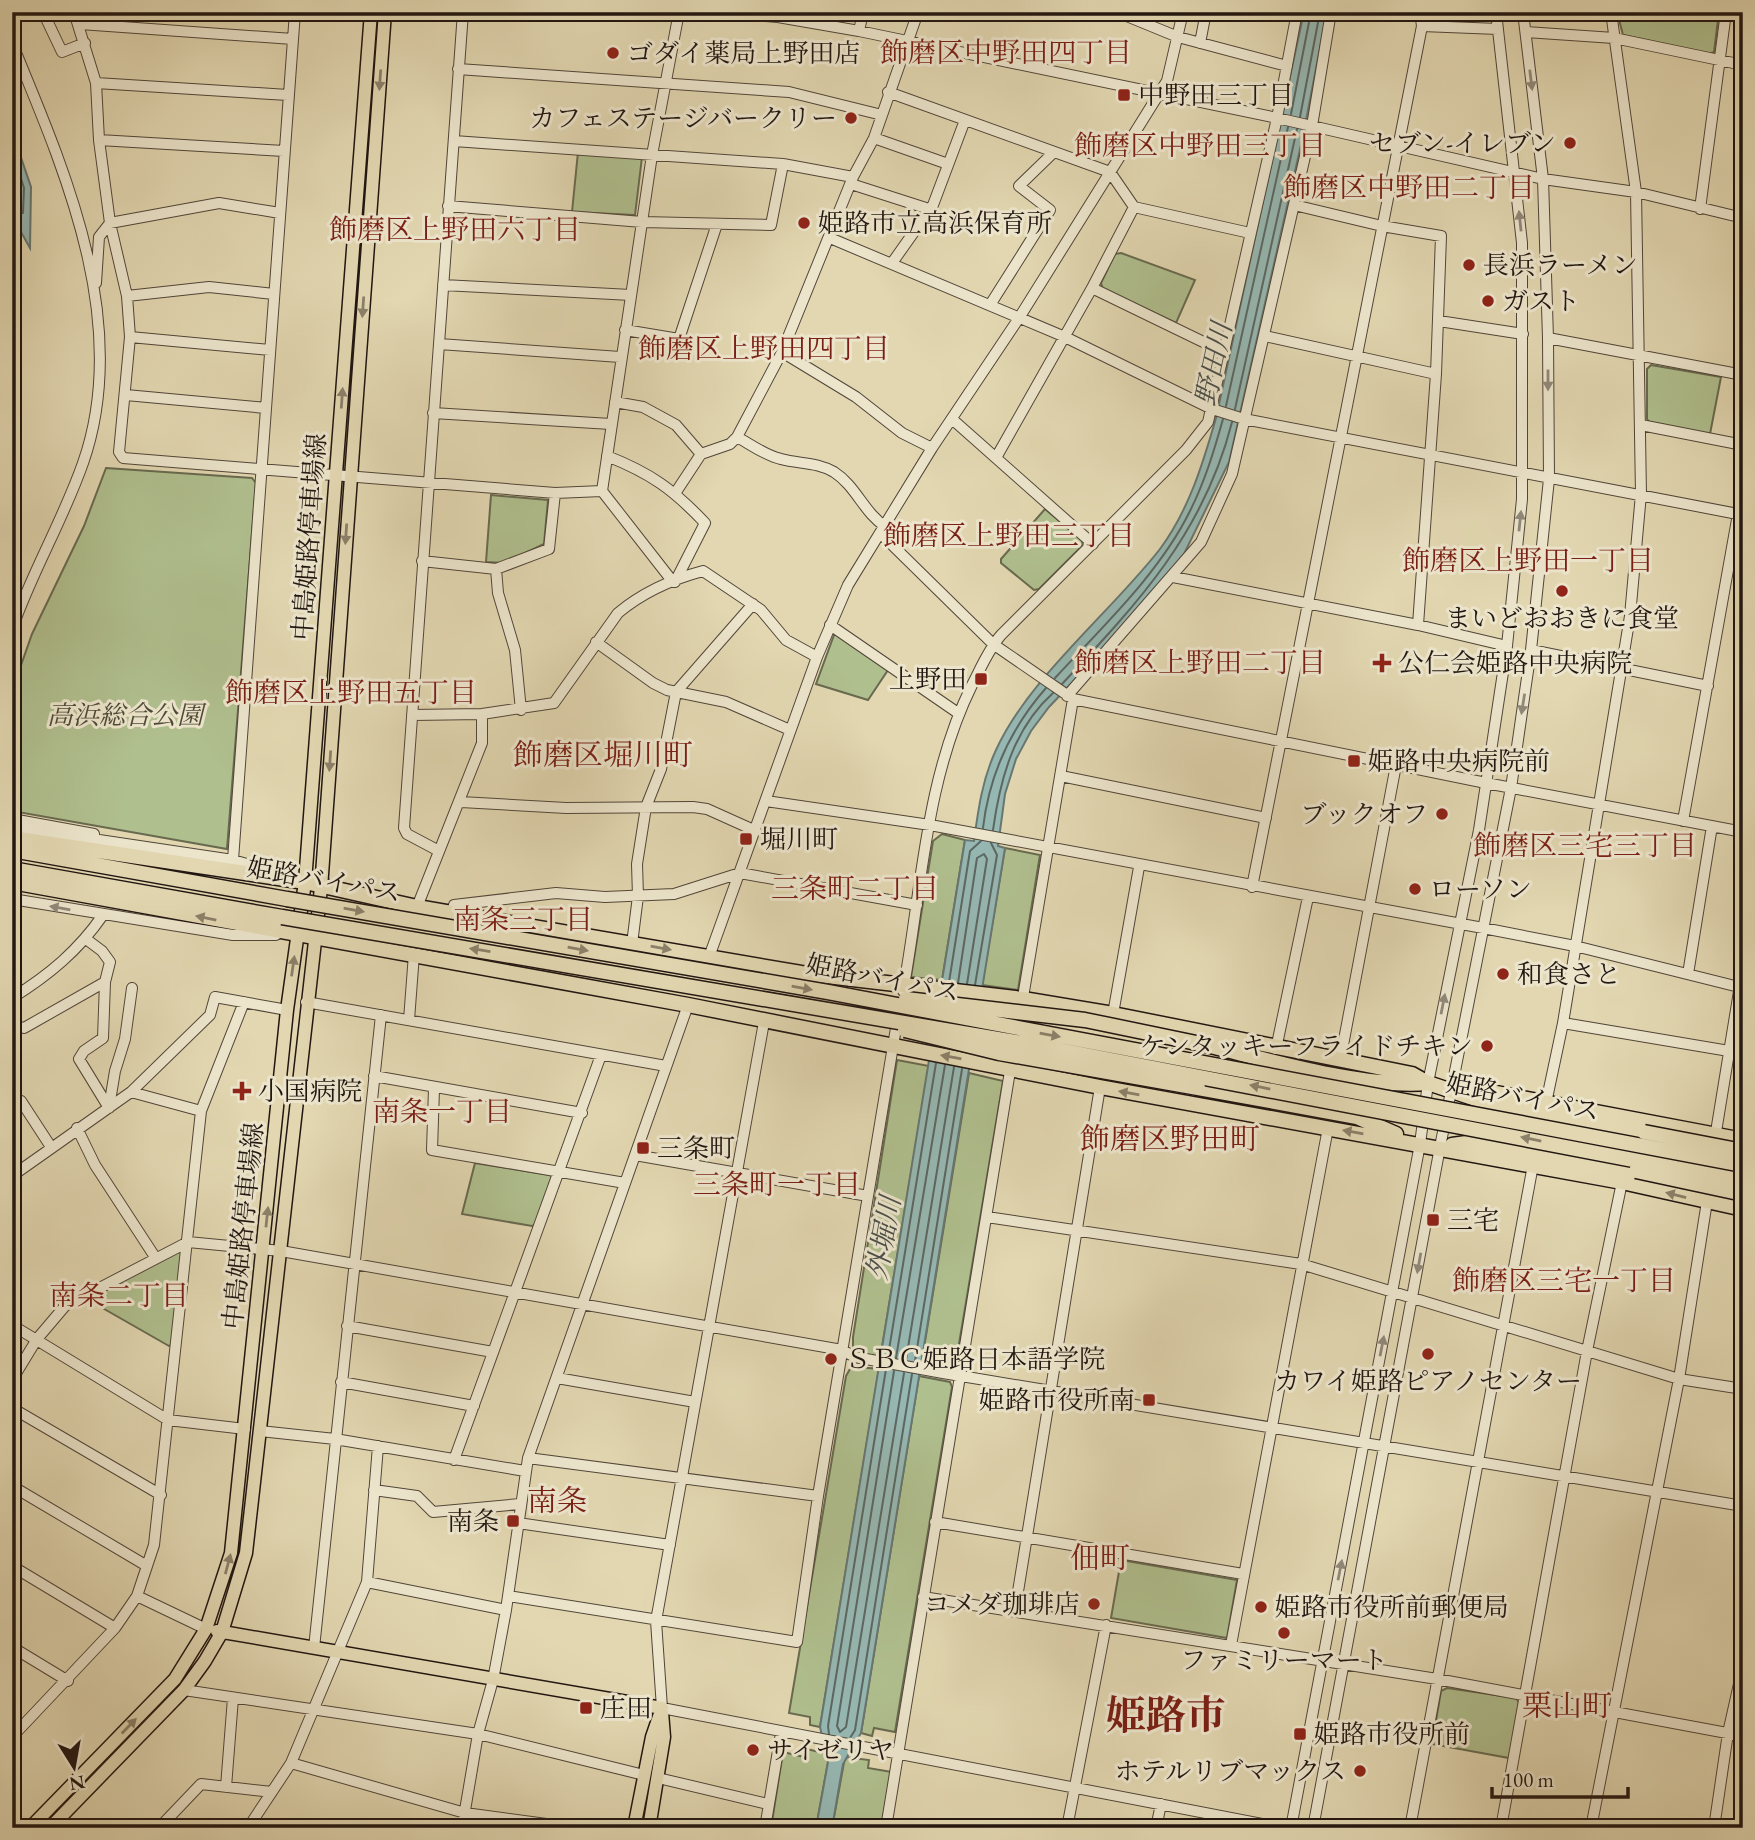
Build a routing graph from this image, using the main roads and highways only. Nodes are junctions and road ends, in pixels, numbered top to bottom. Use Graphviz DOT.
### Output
graph roads {
  1 [pos="371,12"];
  2 [pos="386,12"];
  3 [pos="12,827"];
  4 [pos="12,838"];
  5 [pos="65,846"];
  6 [pos="12,850"];
  7 [pos="12,869"];
  8 [pos="12,881"];
  9 [pos="305,882"];
  10 [pos="321,888"];
  11 [pos="298,934"];
  12 [pos="316,937"];
  13 [pos="828,992"];
  14 [pos="886,1019"];
  15 [pos="1428,1083"];
  16 [pos="1452,1089"];
  17 [pos="1743,1140"];
  18 [pos="1420,1144"];
  19 [pos="1440,1147"];
  20 [pos="1743,1151"];
  21 [pos="1743,1165"];
  22 [pos="1743,1181"];
  23 [pos="1743,1194"];
  24 [pos="1743,1209"];
  25 [pos="206,1629"];
  26 [pos="222,1632"];
  27 [pos="662,1708"];
  28 [pos="30,1828"];
  29 [pos="50,1828"];
  30 [pos="634,1828"];
  31 [pos="649,1828"];
  9 -- 1 [label="main road, 中島姫路停車場線, one-way"];
  2 -- 10 [label="main road, 中島姫路停車場線, one-way"];
  3 -- 5 [label="highway"];
  4 -- 5 [label="highway"];
  5 -- 9 [label="highway"];
  6 -- 13 [label="highway, 姫路バイパス, one-way, bridge"];
  14 -- 7 [label="highway, 姫路バイパス, one-way, bridge"];
  11 -- 8 [label="highway, one-way"];
  9 -- 10 [label="highway"];
  9 -- 11 [label="main road, 中島姫路停車場線"];
  10 -- 12 [label="main road, 中島姫路停車場線"];
  10 -- 15 [label="highway, one-way"];
  11 -- 12 [label="highway"];
  25 -- 11 [label="main road, 中島姫路停車場線, one-way"];
  18 -- 12 [label="highway, one-way"];
  12 -- 26 [label="main road, 中島姫路停車場線"];
  13 -- 15 [label="highway, bridge"];
  13 -- 21 [label="highway, 姫路バイパス, one-way, bridge"];
  14 -- 18 [label="highway, bridge"];
  22 -- 14 [label="highway, 姫路バイパス, one-way, bridge"];
  15 -- 16 [label="highway"];
  16 -- 17 [label="highway"];
  16 -- 20 [label="highway, bridge"];
  18 -- 19 [label="highway"];
  19 -- 23 [label="highway, bridge"];
  24 -- 19 [label="highway, one-way"];
  25 -- 26 [label="main road"];
  28 -- 25 [label="main road, 中島姫路停車場線, one-way"];
  26 -- 27 [label="main road"];
  26 -- 29 [label="main road, 中島姫路停車場線"];
  27 -- 30 [label="main road"];
  27 -- 31 [label="main road"];
}
